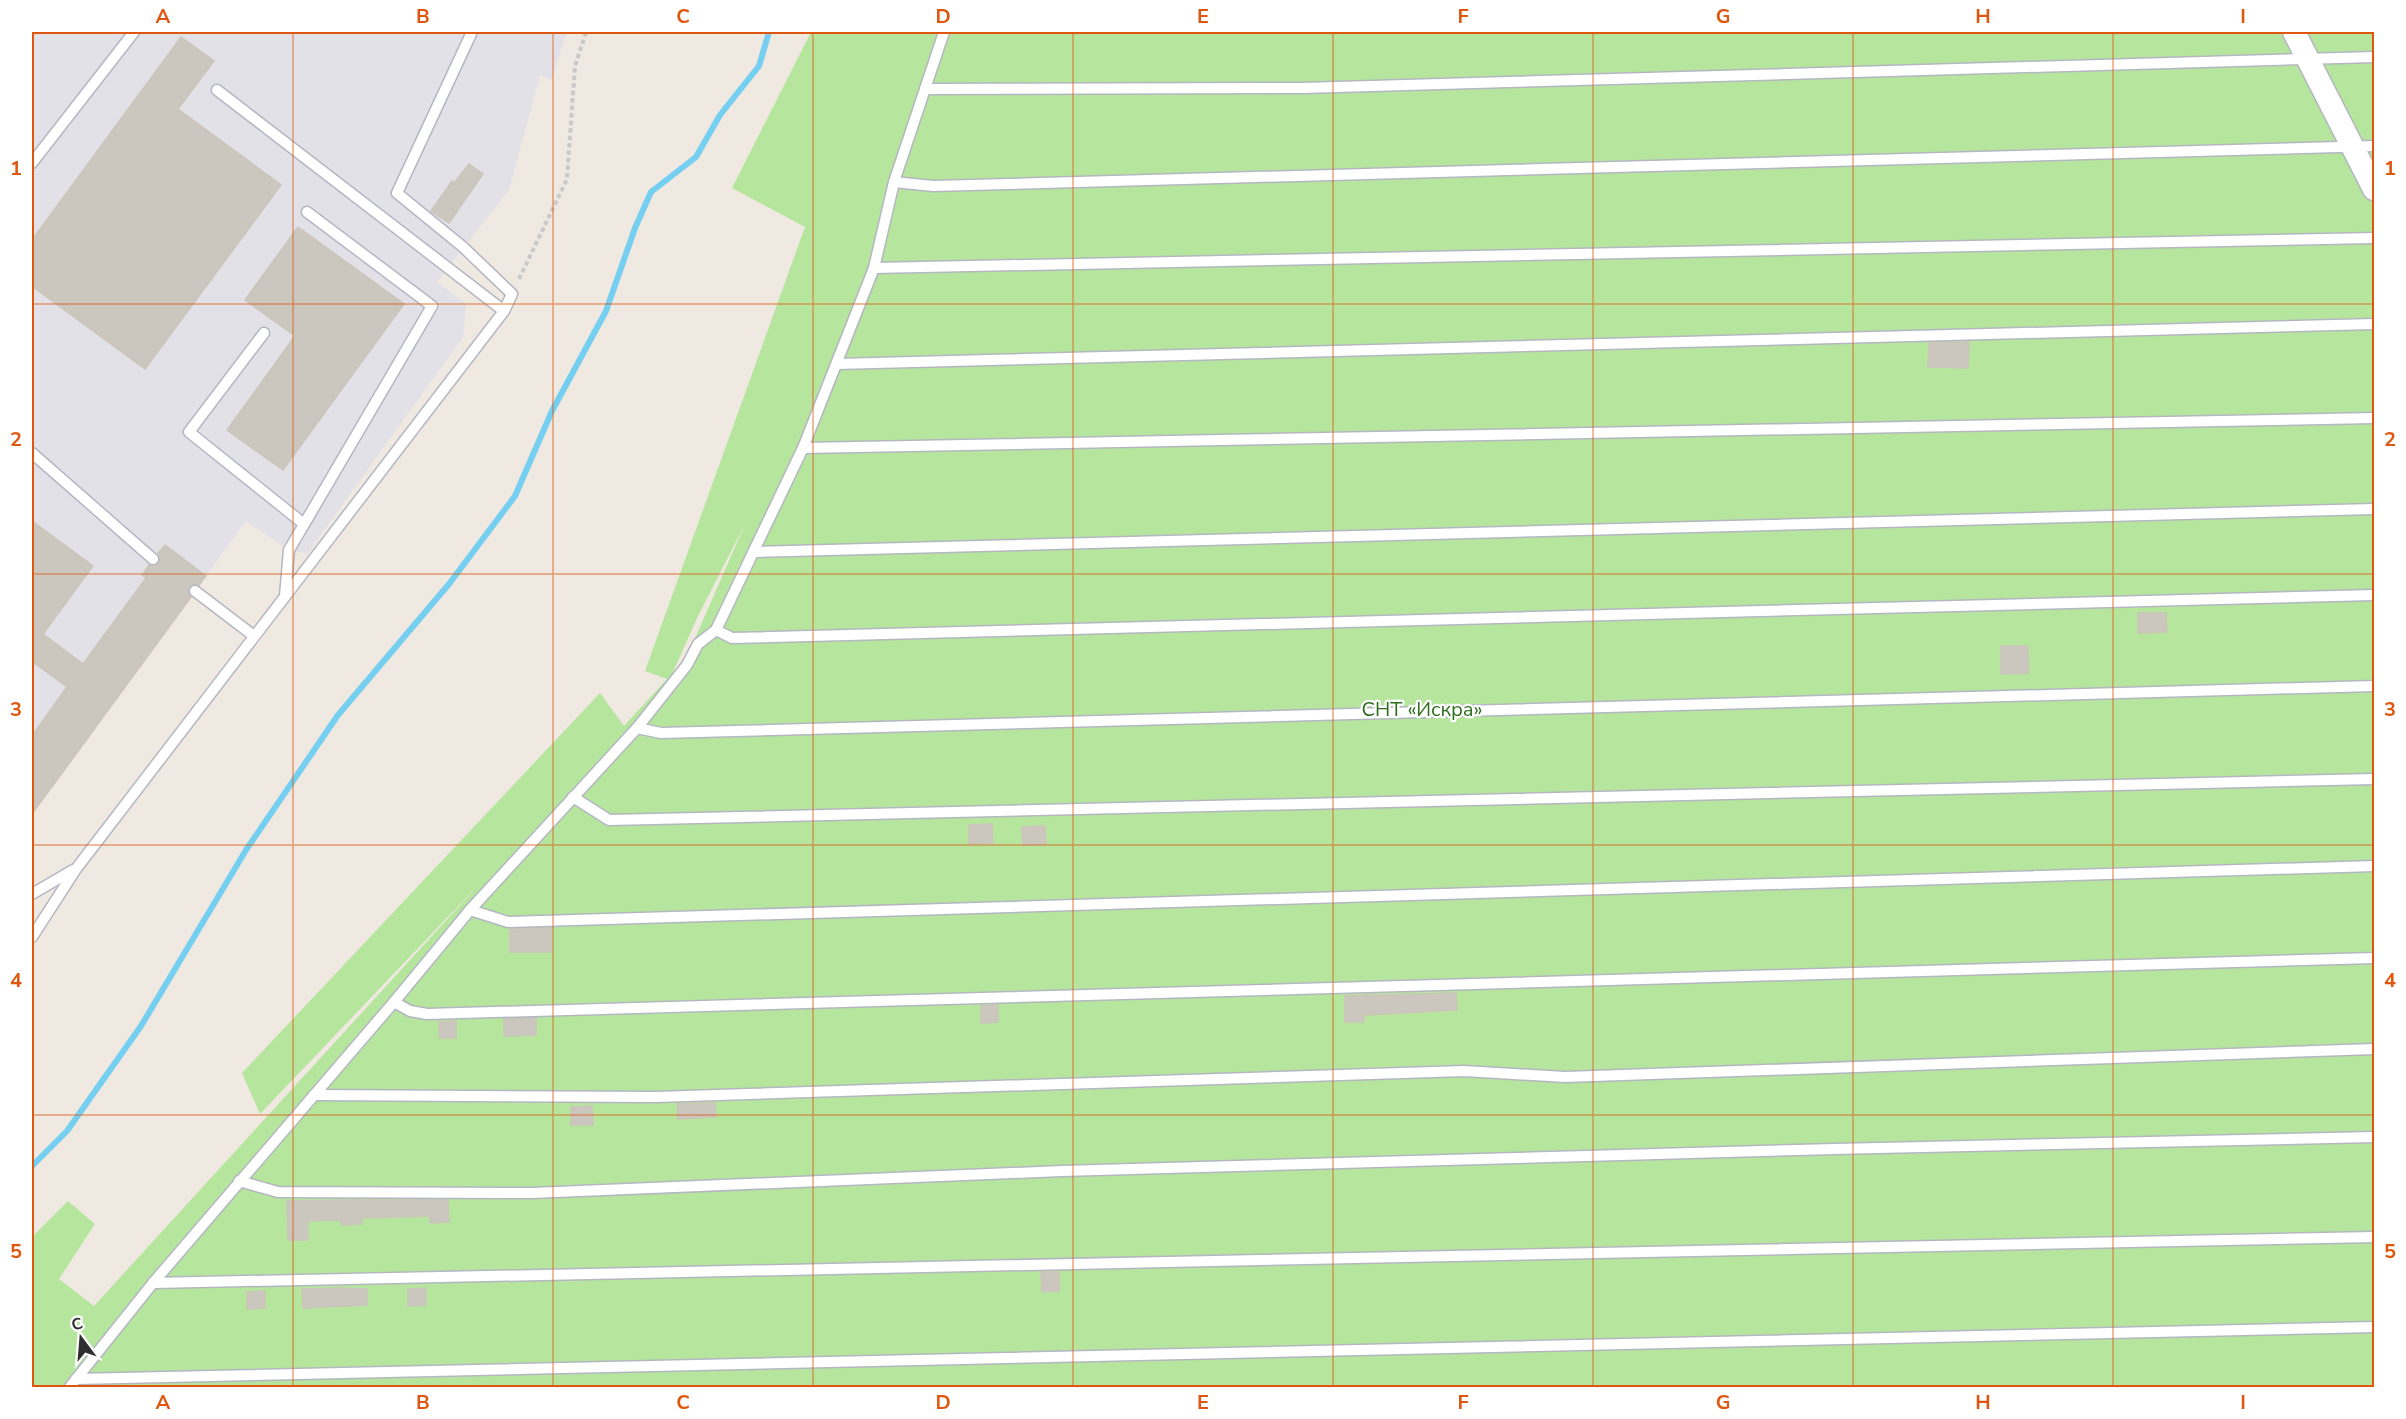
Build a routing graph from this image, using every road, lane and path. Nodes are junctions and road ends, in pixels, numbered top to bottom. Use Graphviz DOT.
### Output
graph roads {
  1 [pos="134,32"];
  2 [pos="586,32"];
  3 [pos="944,32"];
  4 [pos="2294,32"];
  5 [pos="471,34"];
  6 [pos="2309,57"];
  7 [pos="2374,57"];
  8 [pos="925,89"];
  9 [pos="217,90"];
  10 [pos="2364,146"];
  11 [pos="32,164"];
  12 [pos="894,182"];
  13 [pos="2374,189"];
  14 [pos="308,212"];
  15 [pos="2374,238"];
  16 [pos="874,268"];
  17 [pos="513,294"];
  18 [pos="504,311"];
  19 [pos="2374,324"];
  20 [pos="264,333"];
  21 [pos="837,364"];
  22 [pos="2374,418"];
  23 [pos="803,448"];
  24 [pos="32,453"];
  25 [pos="2374,509"];
  26 [pos="304,524"];
  27 [pos="754,552"];
  28 [pos="153,559"];
  29 [pos="195,591"];
  30 [pos="2374,595"];
  31 [pos="285,596"];
  32 [pos="716,630"];
  33 [pos="254,636"];
  34 [pos="2374,686"];
  35 [pos="637,728"];
  36 [pos="2374,779"];
  37 [pos="573,797"];
  38 [pos="2374,866"];
  39 [pos="76,869"];
  40 [pos="32,894"];
  41 [pos="470,910"];
  42 [pos="32,937"];
  43 [pos="2374,958"];
  44 [pos="394,1002"];
  45 [pos="2374,1049"];
  46 [pos="314,1095"];
  47 [pos="2374,1137"];
  48 [pos="239,1181"];
  49 [pos="2374,1237"];
  50 [pos="153,1283"];
  51 [pos="2374,1327"];
  52 [pos="72,1383"];
  1 -- 11 [label="lane"];
  2 -- 17 [label="path"];
  3 -- 8 [label="lane"];
  4 -- 6 [label="street"];
  5 -- 17 [label="lane"];
  6 -- 7 [label="lane"];
  6 -- 8 [label="lane"];
  6 -- 10 [label="street"];
  8 -- 12 [label="lane"];
  9 -- 18 [label="lane"];
  10 -- 12 [label="lane"];
  10 -- 13 [label="street"];
  12 -- 16 [label="lane"];
  14 -- 26 [label="lane"];
  15 -- 16 [label="lane"];
  16 -- 21 [label="lane"];
  17 -- 18 [label="lane"];
  18 -- 31 [label="lane"];
  19 -- 21 [label="lane"];
  20 -- 26 [label="lane"];
  21 -- 23 [label="lane"];
  22 -- 23 [label="lane"];
  23 -- 27 [label="lane"];
  24 -- 28 [label="lane"];
  25 -- 27 [label="lane"];
  26 -- 31 [label="lane"];
  27 -- 32 [label="lane"];
  29 -- 33 [label="lane"];
  30 -- 32 [label="lane"];
  31 -- 33 [label="lane"];
  32 -- 35 [label="lane"];
  33 -- 39 [label="lane"];
  34 -- 35 [label="lane"];
  35 -- 37 [label="lane"];
  36 -- 37 [label="lane"];
  37 -- 41 [label="lane"];
  38 -- 41 [label="lane"];
  39 -- 40 [label="lane"];
  39 -- 42 [label="lane"];
  41 -- 44 [label="lane"];
  43 -- 44 [label="lane"];
  44 -- 46 [label="lane"];
  45 -- 46 [label="lane"];
  46 -- 48 [label="lane"];
  47 -- 48 [label="lane"];
  48 -- 50 [label="lane"];
  49 -- 50 [label="lane"];
  50 -- 52 [label="lane"];
  51 -- 52 [label="lane"];
}
